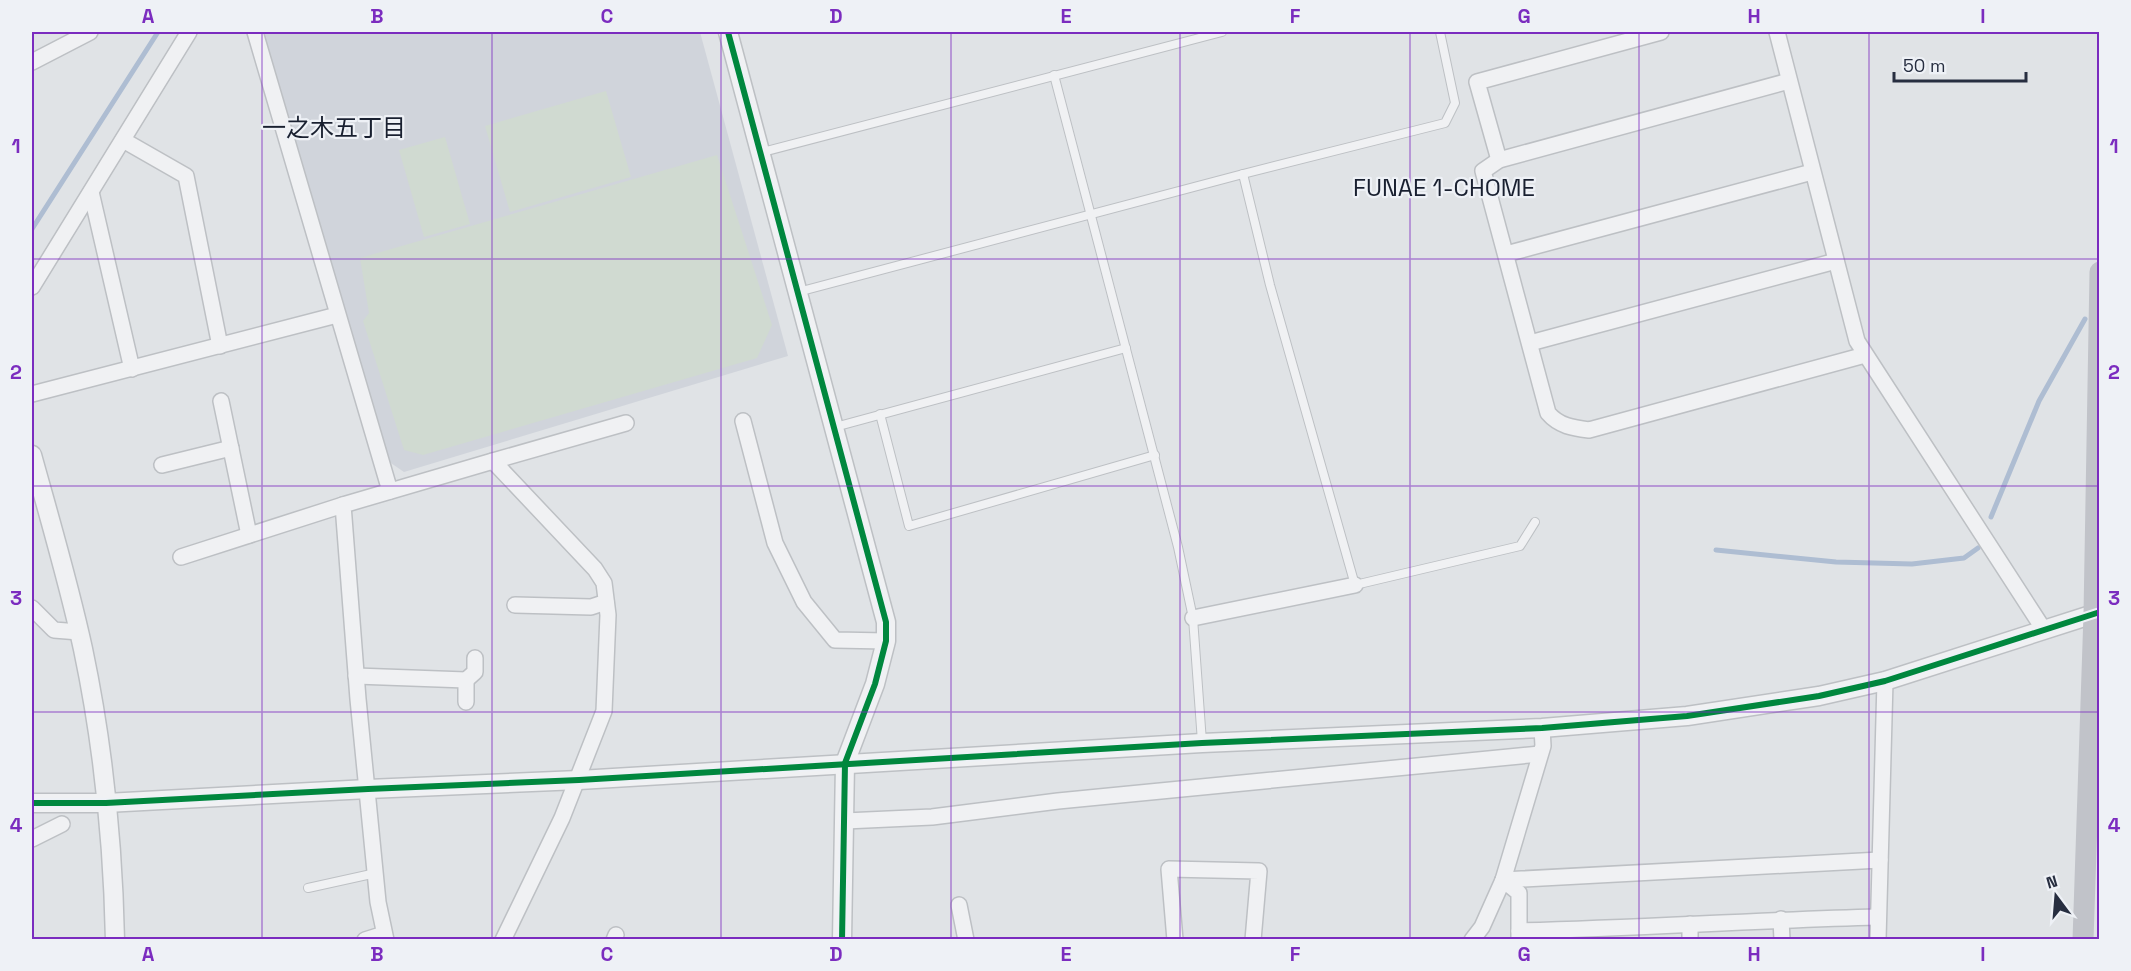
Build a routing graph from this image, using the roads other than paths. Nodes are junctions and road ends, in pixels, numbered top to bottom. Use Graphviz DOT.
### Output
graph roads {
  1 [pos="90,32"];
  2 [pos="189,32"];
  3 [pos="255,32"];
  4 [pos="728,32"];
  5 [pos="1222,32"];
  6 [pos="1440,32"];
  7 [pos="1661,32"];
  8 [pos="1777,32"];
  9 [pos="32,62"];
  10 [pos="1054,75"];
  11 [pos="1789,81"];
  12 [pos="123,140"];
  13 [pos="759,153"];
  14 [pos="1499,160"];
  15 [pos="1812,172"];
  16 [pos="1243,174"];
  17 [pos="91,192"];
  18 [pos="1091,215"];
  19 [pos="1506,254"];
  20 [pos="1836,261"];
  21 [pos="2100,272"];
  22 [pos="32,288"];
  23 [pos="797,292"];
  24 [pos="337,315"];
  25 [pos="1530,343"];
  26 [pos="220,346"];
  27 [pos="1126,348"];
  28 [pos="1865,355"];
  29 [pos="132,369"];
  30 [pos="32,394"];
  31 [pos="220,401"];
  32 [pos="880,414"];
  33 [pos="743,421"];
  34 [pos="626,423"];
  35 [pos="834,427"];
  36 [pos="231,448"];
  37 [pos="32,455"];
  38 [pos="1155,455"];
  39 [pos="493,460"];
  40 [pos="2097,464"];
  41 [pos="162,465"];
  42 [pos="390,490"];
  43 [pos="343,505"];
  44 [pos="1535,522"];
  45 [pos="249,535"];
  46 [pos="181,558"];
  47 [pos="1355,585"];
  48 [pos="606,602"];
  49 [pos="516,605"];
  50 [pos="32,608"];
  51 [pos="2097,613"];
  52 [pos="1193,618"];
  53 [pos="2044,630"];
  54 [pos="79,632"];
  55 [pos="886,641"];
  56 [pos="475,658"];
  57 [pos="356,676"];
  58 [pos="466,680"];
  59 [pos="1885,681"];
  60 [pos="466,702"];
  61 [pos="1542,728"];
  62 [pos="1202,743"];
  63 [pos="1539,754"];
  64 [pos="844,763"];
  65 [pos="579,780"];
  66 [pos="368,789"];
  67 [pos="32,803"];
  68 [pos="106,803"];
  69 [pos="845,821"];
  70 [pos="62,824"];
  71 [pos="32,839"];
  72 [pos="1880,860"];
  73 [pos="376,873"];
  74 [pos="1503,880"];
  75 [pos="308,888"];
  76 [pos="959,905"];
  77 [pos="1878,917"];
  78 [pos="1781,920"];
  79 [pos="1690,932"];
  80 [pos="1519,935"];
  81 [pos="385,937"];
  82 [pos="508,938"];
  83 [pos="115,939"];
  84 [pos="365,939"];
  85 [pos="842,939"];
  86 [pos="966,939"];
  87 [pos="1175,939"];
  88 [pos="1254,939"];
  89 [pos="1472,939"];
  90 [pos="1782,939"];
  91 [pos="1878,939"];
  92 [pos="2083,939"];
  1 -- 9 [label="street"];
  2 -- 12 [label="street"];
  3 -- 24 [label="street"];
  4 -- 13 [label="street"];
  5 -- 10 [label="lane"];
  6 -- 16 [label="lane"];
  7 -- 14 [label="street"];
  8 -- 11 [label="street"];
  10 -- 13 [label="lane"];
  10 -- 18 [label="lane"];
  11 -- 14 [label="street"];
  11 -- 15 [label="street"];
  12 -- 17 [label="street"];
  12 -- 26 [label="street"];
  13 -- 23 [label="street"];
  14 -- 19 [label="street"];
  15 -- 19 [label="street"];
  15 -- 20 [label="street"];
  16 -- 18 [label="lane"];
  16 -- 47 [label="lane"];
  17 -- 22 [label="street"];
  17 -- 29 [label="street"];
  18 -- 23 [label="lane"];
  18 -- 27 [label="lane"];
  19 -- 25 [label="street"];
  20 -- 25 [label="street"];
  20 -- 28 [label="street"];
  21 -- 40 [label="main road"];
  23 -- 35 [label="street"];
  24 -- 26 [label="street"];
  24 -- 42 [label="street"];
  25 -- 28 [label="street"];
  26 -- 29 [label="street"];
  27 -- 32 [label="lane"];
  27 -- 38 [label="lane"];
  28 -- 53 [label="street"];
  29 -- 30 [label="street"];
  31 -- 36 [label="street"];
  32 -- 35 [label="lane"];
  32 -- 38 [label="lane"];
  33 -- 55 [label="street"];
  34 -- 39 [label="street"];
  35 -- 55 [label="street"];
  36 -- 41 [label="street"];
  36 -- 45 [label="street"];
  37 -- 54 [label="street"];
  38 -- 52 [label="lane"];
  39 -- 42 [label="street"];
  39 -- 48 [label="street"];
  40 -- 51 [label="main road"];
  42 -- 43 [label="street"];
  43 -- 45 [label="street"];
  43 -- 57 [label="street"];
  44 -- 47 [label="lane"];
  45 -- 46 [label="street"];
  47 -- 52 [label="street"];
  48 -- 49 [label="street"];
  48 -- 65 [label="street"];
  50 -- 54 [label="street"];
  51 -- 53 [label="street"];
  51 -- 92 [label="main road"];
  52 -- 62 [label="lane"];
  53 -- 59 [label="street"];
  54 -- 68 [label="street"];
  55 -- 64 [label="street"];
  56 -- 58 [label="street"];
  57 -- 58 [label="street"];
  57 -- 66 [label="street"];
  58 -- 60 [label="street"];
  59 -- 61 [label="street"];
  59 -- 72 [label="street"];
  61 -- 62 [label="street"];
  61 -- 63 [label="street"];
  62 -- 64 [label="street"];
  63 -- 69 [label="street"];
  63 -- 74 [label="street"];
  64 -- 65 [label="street"];
  64 -- 69 [label="street"];
  65 -- 66 [label="street"];
  65 -- 82 [label="street"];
  66 -- 68 [label="street"];
  66 -- 73 [label="street"];
  67 -- 68 [label="street"];
  68 -- 83 [label="street"];
  69 -- 85 [label="street"];
  70 -- 71 [label="street"];
  72 -- 74 [label="street"];
  72 -- 77 [label="street"];
  73 -- 75 [label="lane"];
  73 -- 81 [label="street"];
  74 -- 80 [label="street"];
  74 -- 89 [label="street"];
  76 -- 86 [label="street"];
  77 -- 78 [label="street"];
  77 -- 91 [label="street"];
  78 -- 79 [label="street"];
  78 -- 90 [label="street"];
  79 -- 80 [label="street"];
  81 -- 84 [label="street"];
  87 -- 88 [label="street"];
}
